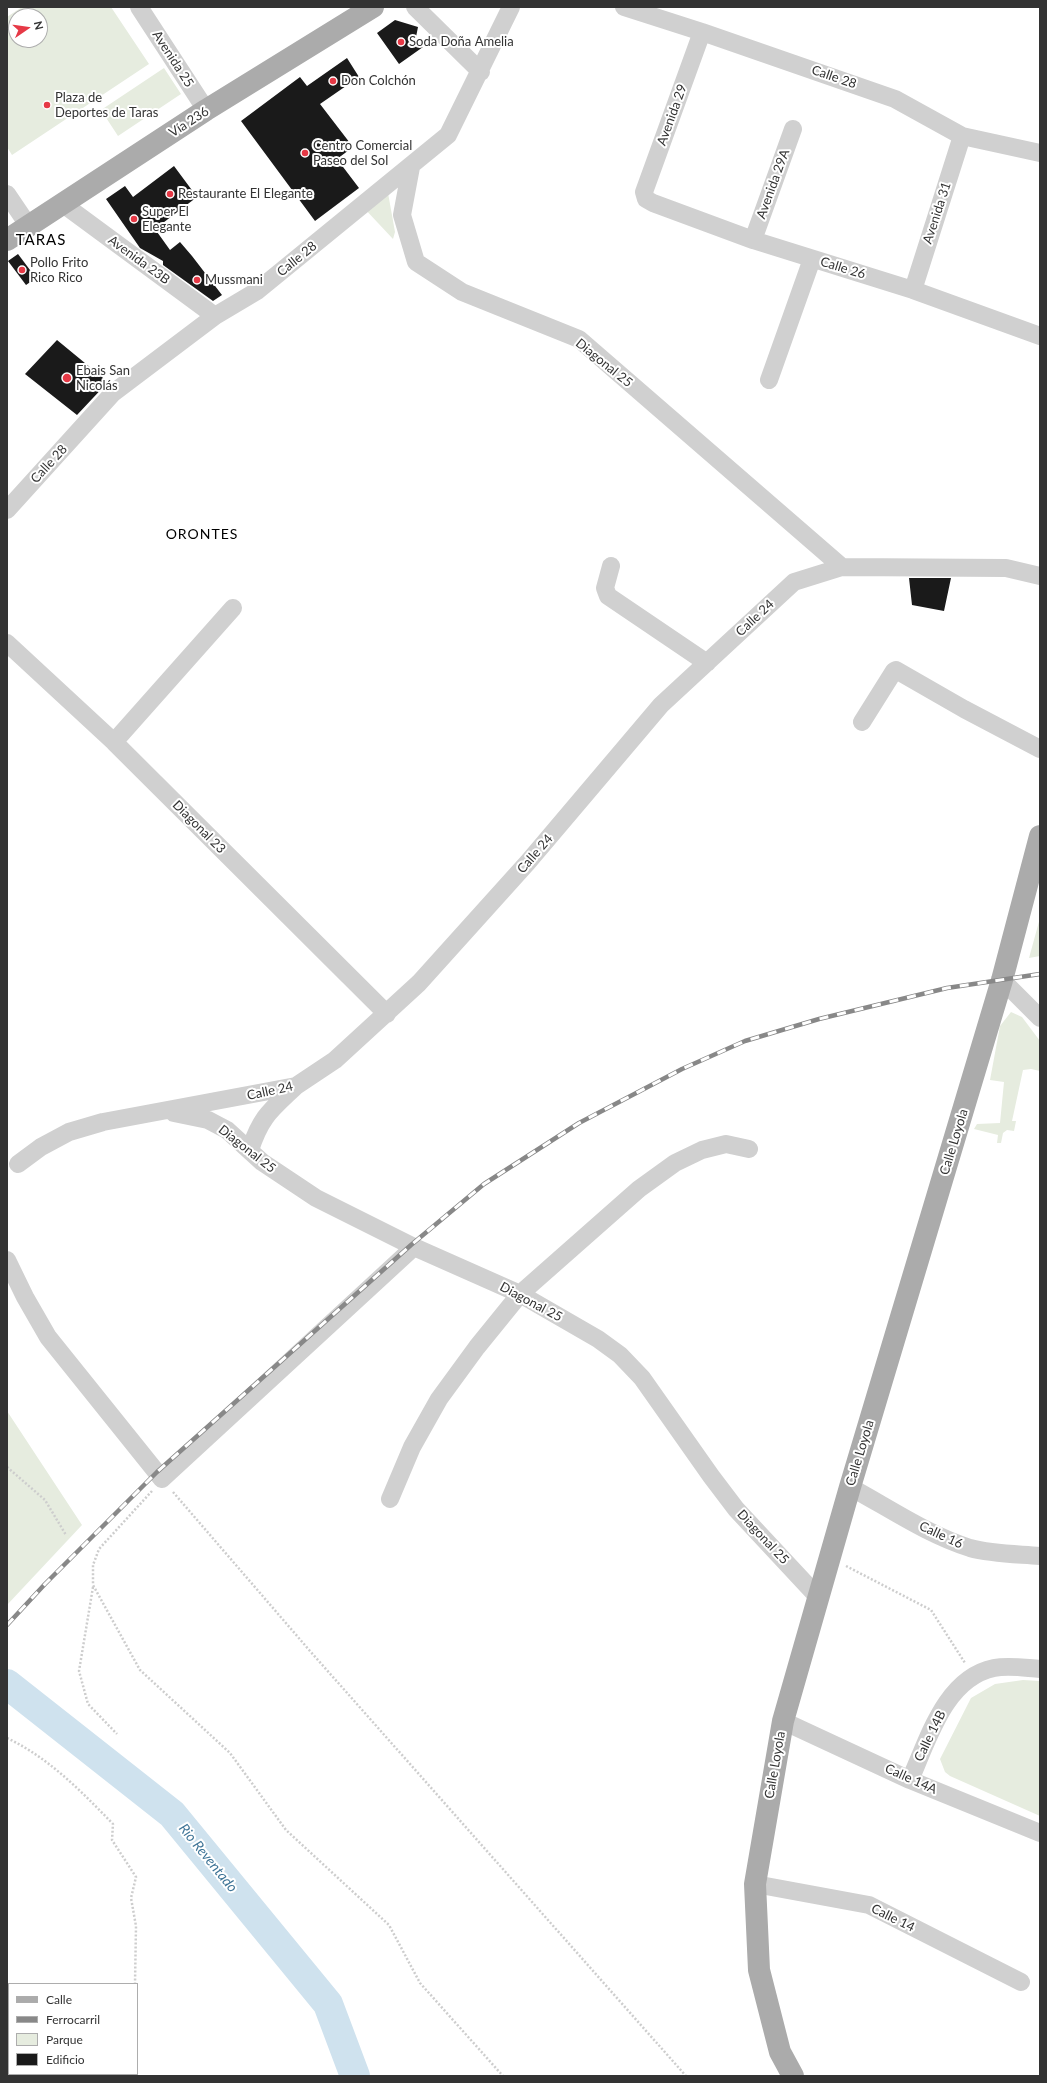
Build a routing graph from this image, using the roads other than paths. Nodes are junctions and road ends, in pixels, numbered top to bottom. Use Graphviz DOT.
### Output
graph roads {
  1 [pos="139,7"];
  2 [pos="415,7"];
  3 [pos="511,7"];
  4 [pos="624,7"];
  5 [pos="369,8"];
  6 [pos="702,32"];
  7 [pos="481,72"];
  8 [pos="206,110"];
  9 [pos="793,129"];
  10 [pos="962,136"];
  11 [pos="1040,153"];
  12 [pos="411,167"];
  13 [pos="7,194"];
  14 [pos="646,199"];
  15 [pos="63,204"];
  16 [pos="28,225"];
  17 [pos="7,240"];
  18 [pos="753,240"];
  19 [pos="812,259"];
  20 [pos="913,290"];
  21 [pos="215,316"];
  22 [pos="1040,336"];
  23 [pos="769,380"];
  24 [pos="7,510"];
  25 [pos="611,566"];
  26 [pos="842,567"];
  27 [pos="1040,576"];
  28 [pos="233,608"];
  29 [pos="7,643"];
  30 [pos="707,663"];
  31 [pos="862,722"];
  32 [pos="114,742"];
  33 [pos="1040,748"];
  34 [pos="1040,836"];
  35 [pos="1002,980"];
  36 [pos="387,1014"];
  37 [pos="1040,1018"];
  38 [pos="296,1086"];
  39 [pos="164,1111"];
  40 [pos="749,1148"];
  41 [pos="250,1150"];
  42 [pos="18,1164"];
  43 [pos="414,1247"];
  44 [pos="7,1260"];
  45 [pos="520,1294"];
  46 [pos="850,1487"];
  47 [pos="390,1499"];
  48 [pos="1040,1556"];
  49 [pos="818,1597"];
  50 [pos="1040,1669"];
  51 [pos="783,1721"];
  52 [pos="910,1780"];
  53 [pos="1040,1833"];
  54 [pos="755,1884"];
  55 [pos="1021,1982"];
  56 [pos="102,2076"];
  57 [pos="118,2076"];
  58 [pos="793,2076"];
  1 -- 8 [label="street, Avenida 25"];
  2 -- 7 [label="street"];
  3 -- 7 [label="street, Calle 28"];
  4 -- 6 [label="street, Calle 28"];
  5 -- 8 [label="main road, Vía 236"];
  6 -- 10 [label="street, Calle 28"];
  6 -- 14 [label="street, Avenida 29"];
  7 -- 12 [label="street, Calle 28"];
  8 -- 15 [label="main road, Vía 236"];
  9 -- 18 [label="street, Avenida 29A"];
  10 -- 11 [label="street, Calle 28"];
  10 -- 20 [label="street, Avenida 31"];
  12 -- 21 [label="street, Calle 28"];
  12 -- 26 [label="street, Diagonal 25"];
  13 -- 16 [label="street"];
  14 -- 18 [label="street, Calle 26"];
  15 -- 16 [label="main road, Vía 236"];
  15 -- 21 [label="street, Avenida 23B"];
  16 -- 17 [label="main road, Vía 236"];
  18 -- 19 [label="street, Calle 26"];
  19 -- 20 [label="street, Calle 26"];
  19 -- 23 [label="street"];
  20 -- 22 [label="street, Calle 26"];
  21 -- 24 [label="street, Calle 28"];
  25 -- 30 [label="street"];
  26 -- 27 [label="street, Calle 24"];
  26 -- 30 [label="street, Calle 24"];
  28 -- 32 [label="street"];
  29 -- 32 [label="street, Diagonal 23"];
  30 -- 36 [label="street, Calle 24"];
  31 -- 33 [label="street"];
  32 -- 36 [label="street, Diagonal 23"];
  34 -- 35 [label="main road, Calle Loyola"];
  35 -- 37 [label="street"];
  35 -- 46 [label="main road, Calle Loyola"];
  36 -- 38 [label="street, Calle 24"];
  38 -- 39 [label="street, Calle 24"];
  38 -- 41 [label="street"];
  39 -- 41 [label="street, Diagonal 25"];
  39 -- 42 [label="street, Calle 24"];
  40 -- 45 [label="street"];
  41 -- 43 [label="street, Diagonal 25"];
  43 -- 44 [label="street"];
  43 -- 45 [label="street, Diagonal 25"];
  45 -- 47 [label="street"];
  45 -- 49 [label="street, Diagonal 25"];
  46 -- 48 [label="street, Calle 16"];
  46 -- 49 [label="main road, Calle Loyola"];
  49 -- 51 [label="main road, Calle Loyola"];
  50 -- 52 [label="street, Calle 14B"];
  51 -- 52 [label="street, Calle 14A"];
  51 -- 54 [label="main road, Calle Loyola"];
  52 -- 53 [label="street, Calle 14A"];
  54 -- 55 [label="street, Calle 14"];
  54 -- 58 [label="main road, Calle Loyola"];
  56 -- 57 [label="street"];
}
